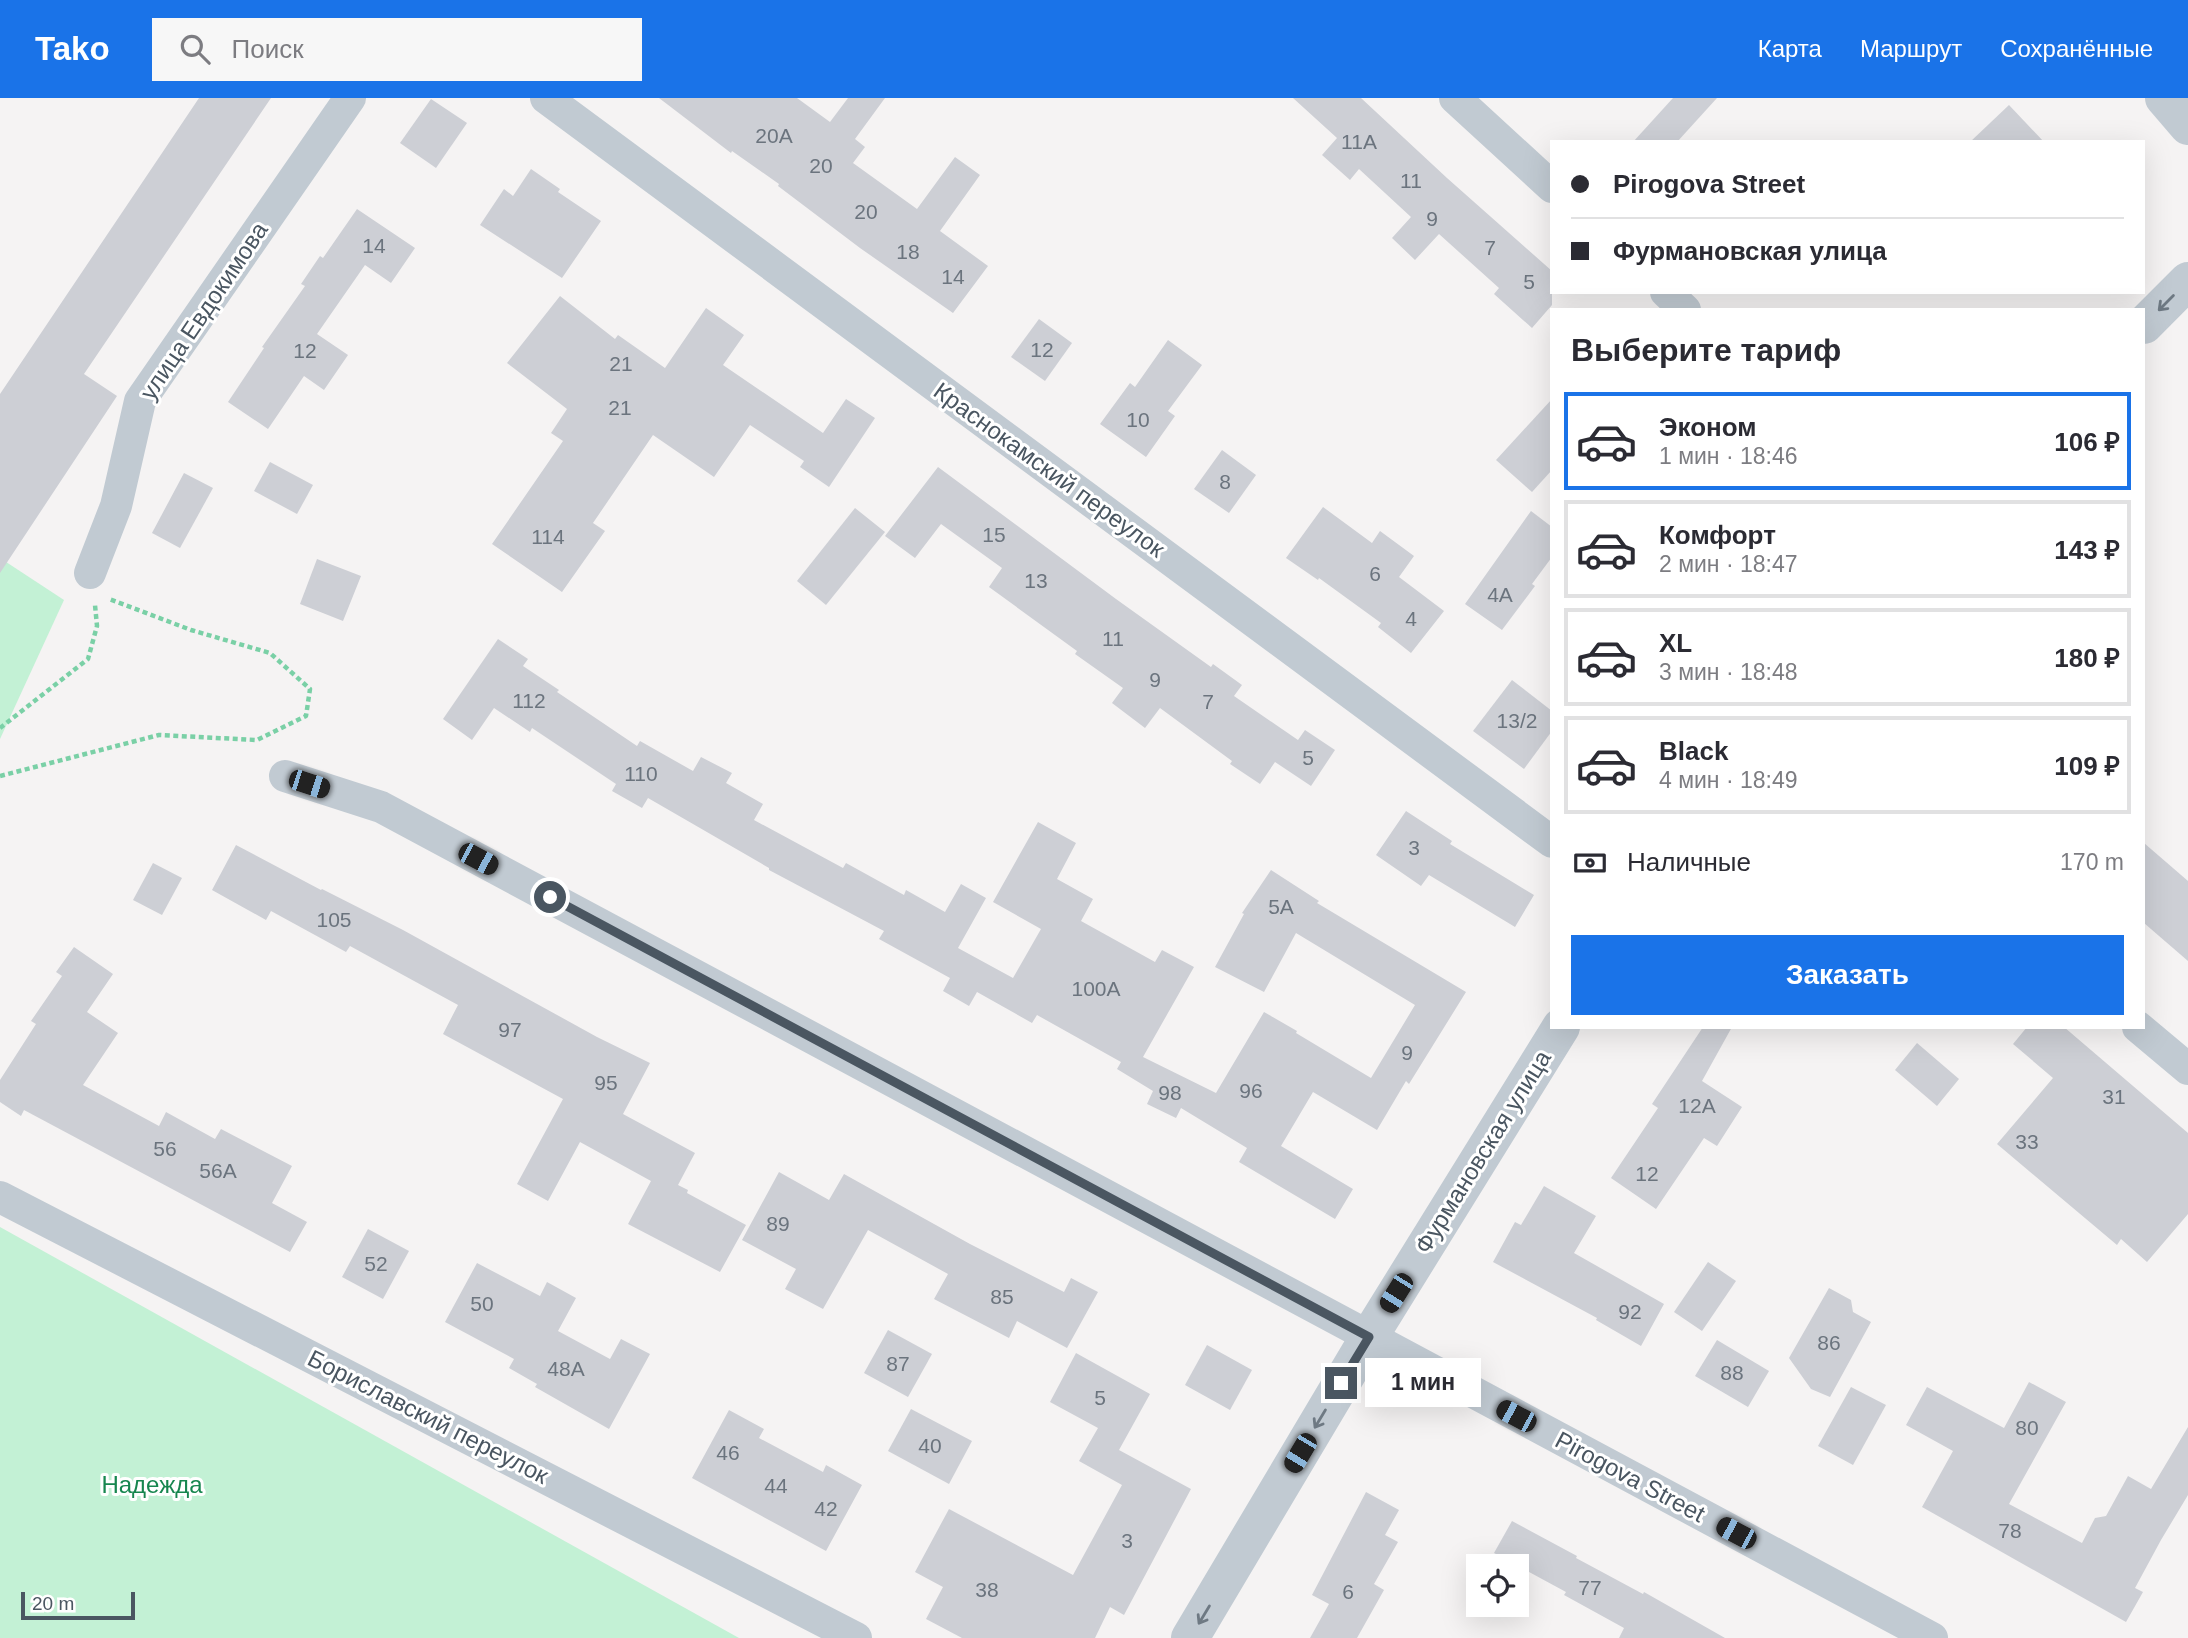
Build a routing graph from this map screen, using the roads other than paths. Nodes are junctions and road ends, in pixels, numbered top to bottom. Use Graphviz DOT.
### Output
graph roads {
  1 [pos="350,98"];
  2 [pos="546,98"];
  3 [pos="1455,98"];
  4 [pos="2164,98"];
  5 [pos="2188,126"];
  6 [pos="1550,185"];
  7 [pos="2188,281"];
  8 [pos="1668,294"];
  9 [pos="1683,308"];
  10 [pos="2145,325"];
  11 [pos="90,573"];
  12 [pos="285,776"];
  13 [pos="1550,841"];
  14 [pos="1560,1029"];
  15 [pos="2140,1029"];
  16 [pos="2188,1069"];
  17 [pos="0,1197"];
  18 [pos="1369,1337"];
  19 [pos="856,1638"];
  20 [pos="1190,1638"];
  21 [pos="1932,1638"];
  1 -- 11 [label="street, улица Евдокимова"];
  2 -- 13 [label="street, Краснокамский переулок"];
  3 -- 6 [label="street"];
  4 -- 5 [label="street"];
  7 -- 10 [label="street, one-way"];
  8 -- 9 [label="street"];
  12 -- 18 [label="street, Pirogova Street"];
  14 -- 18 [label="street, Фурмановская улица"];
  15 -- 16 [label="street"];
  17 -- 19 [label="street, Бориславский переулок"];
  18 -- 20 [label="street, Фурмановская улица, one-way"];
  18 -- 21 [label="street, Pirogova Street"];
}
